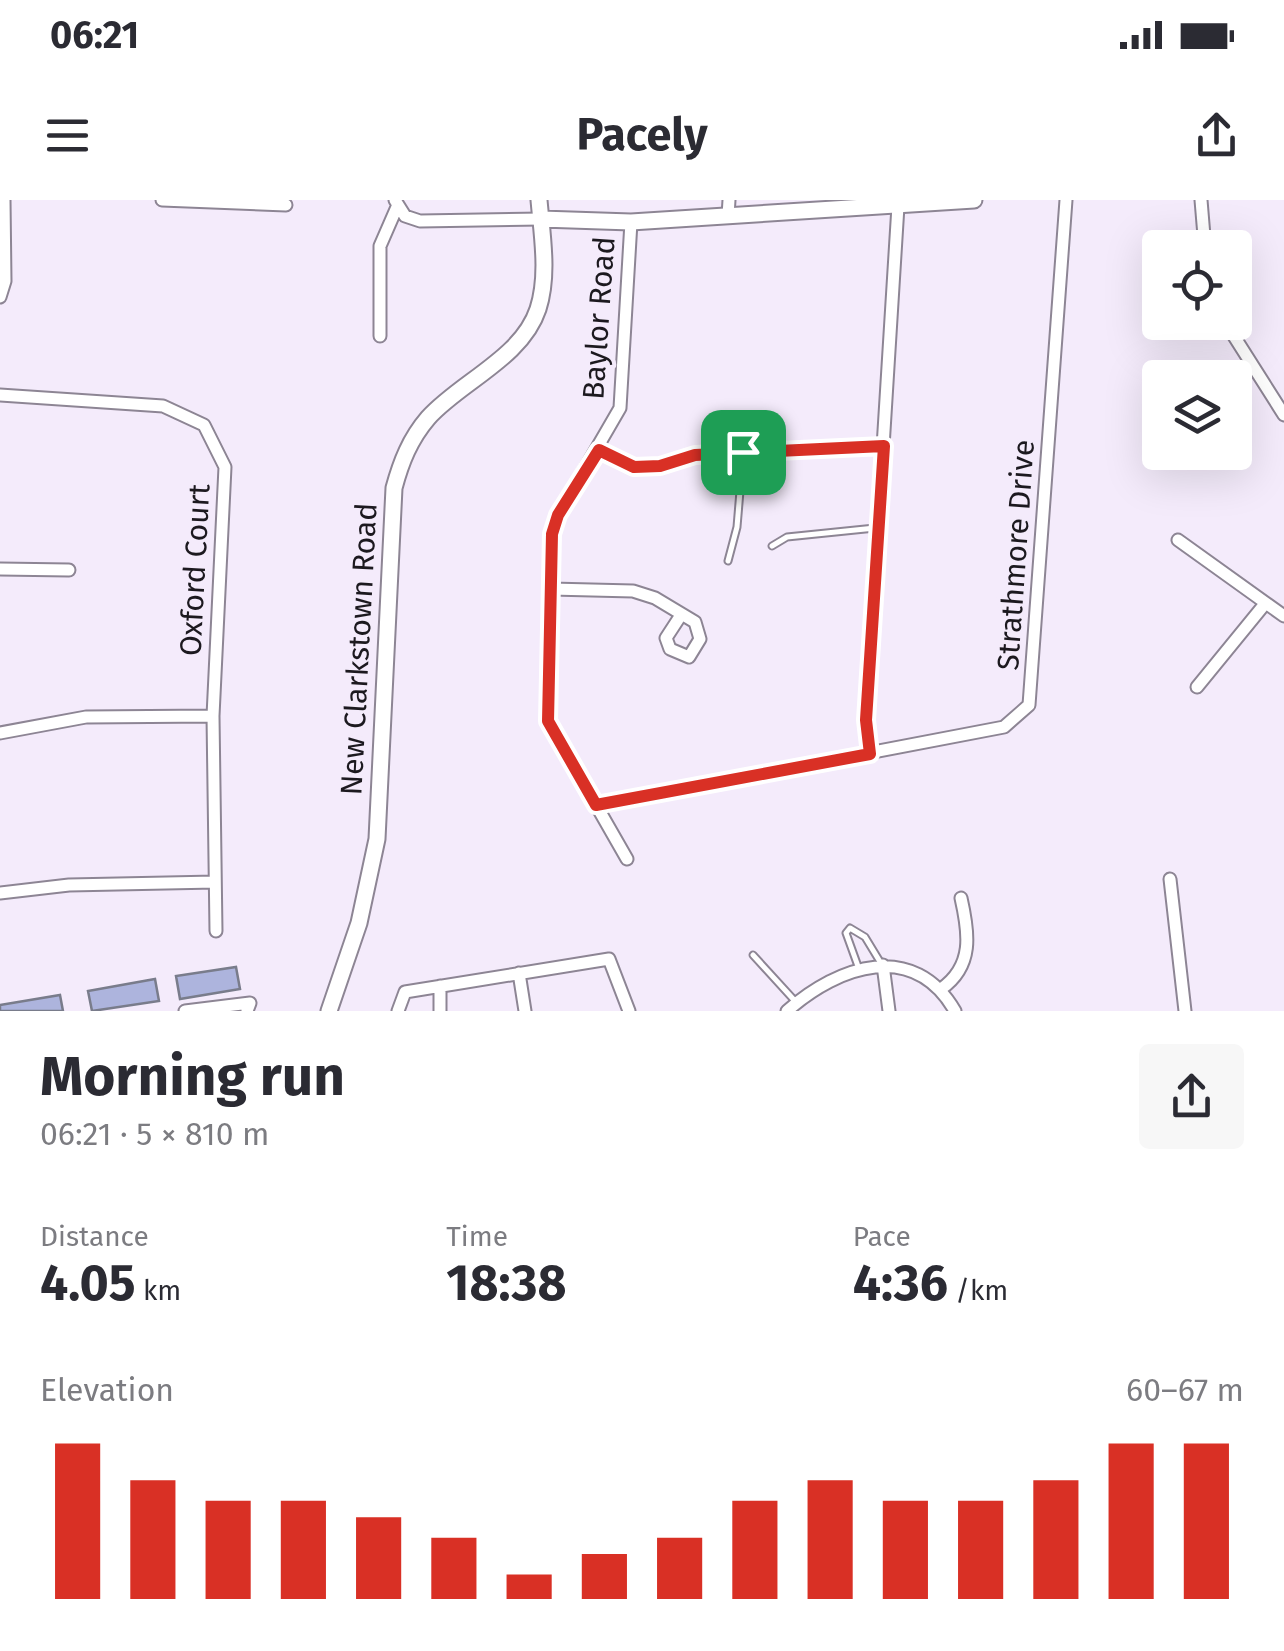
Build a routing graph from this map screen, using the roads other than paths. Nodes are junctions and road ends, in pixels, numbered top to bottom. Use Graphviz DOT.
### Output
graph roads {
  1 [pos="4,200"];
  2 [pos="162,200"];
  3 [pos="186,200"];
  4 [pos="539,200"];
  5 [pos="974,200"];
  6 [pos="1066,200"];
  7 [pos="1201,200"];
  8 [pos="396,204"];
  9 [pos="286,206"];
  10 [pos="898,206"];
  11 [pos="728,208"];
  12 [pos="540,219"];
  13 [pos="631,222"];
  14 [pos="1204,230"];
  15 [pos="0,297"];
  16 [pos="380,336"];
  17 [pos="1236,340"];
  18 [pos="0,395"];
  19 [pos="1284,415"];
  20 [pos="884,446"];
  21 [pos="599,450"];
  22 [pos="743,452"];
  23 [pos="878,527"];
  24 [pos="1178,540"];
  25 [pos="772,546"];
  26 [pos="728,561"];
  27 [pos="0,569"];
  28 [pos="69,570"];
  29 [pos="551,589"];
  30 [pos="1264,605"];
  31 [pos="681,615"];
  32 [pos="1284,616"];
  33 [pos="1197,687"];
  34 [pos="212,716"];
  35 [pos="0,734"];
  36 [pos="870,754"];
  37 [pos="596,805"];
  38 [pos="627,859"];
  39 [pos="1170,879"];
  40 [pos="215,882"];
  41 [pos="0,893"];
  42 [pos="961,898"];
  43 [pos="216,931"];
  44 [pos="753,955"];
  45 [pos="882,965"];
  46 [pos="860,969"];
  47 [pos="520,972"];
  48 [pos="440,986"];
  49 [pos="942,989"];
  50 [pos="794,1007"];
  51 [pos="185,1011"];
  52 [pos="247,1011"];
  53 [pos="329,1011"];
  54 [pos="398,1011"];
  55 [pos="440,1011"];
  56 [pos="525,1011"];
  57 [pos="629,1011"];
  58 [pos="889,1011"];
  59 [pos="955,1011"];
  60 [pos="1185,1011"];
  1 -- 15 [label="street"];
  2 -- 3 [label="street"];
  3 -- 9 [label="street"];
  4 -- 12 [label="street, New Clarkstown Road"];
  5 -- 10 [label="street"];
  6 -- 36 [label="street, Strathmore Drive"];
  7 -- 14 [label="street"];
  8 -- 12 [label="street"];
  8 -- 16 [label="street"];
  10 -- 11 [label="street"];
  10 -- 20 [label="street"];
  11 -- 13 [label="street"];
  12 -- 13 [label="street"];
  12 -- 53 [label="street, New Clarkstown Road"];
  13 -- 21 [label="street, Baylor Road"];
  17 -- 19 [label="street"];
  18 -- 34 [label="street, Oxford Court"];
  20 -- 22 [label="street"];
  20 -- 23 [label="street"];
  21 -- 22 [label="street"];
  21 -- 29 [label="street, Baylor Road"];
  22 -- 26 [label="lane"];
  23 -- 25 [label="lane"];
  23 -- 36 [label="street"];
  24 -- 30 [label="street"];
  27 -- 28 [label="street"];
  29 -- 31 [label="street"];
  29 -- 37 [label="street, Baylor Road"];
  30 -- 32 [label="street"];
  30 -- 33 [label="street"];
  34 -- 35 [label="street"];
  34 -- 40 [label="street, Oxford Court"];
  36 -- 37 [label="street, Strathmore Drive"];
  37 -- 38 [label="street, Baylor Road"];
  39 -- 60 [label="street"];
  40 -- 41 [label="street"];
  40 -- 43 [label="street, Oxford Court"];
  42 -- 49 [label="street"];
  44 -- 50 [label="lane"];
  45 -- 46 [label="street"];
  45 -- 46 [label="lane"];
  45 -- 49 [label="street"];
  45 -- 58 [label="street"];
  46 -- 50 [label="street"];
  47 -- 48 [label="street"];
  47 -- 56 [label="street"];
  47 -- 57 [label="street"];
  48 -- 54 [label="street"];
  48 -- 55 [label="street"];
  49 -- 59 [label="street"];
  51 -- 52 [label="street"];
}
